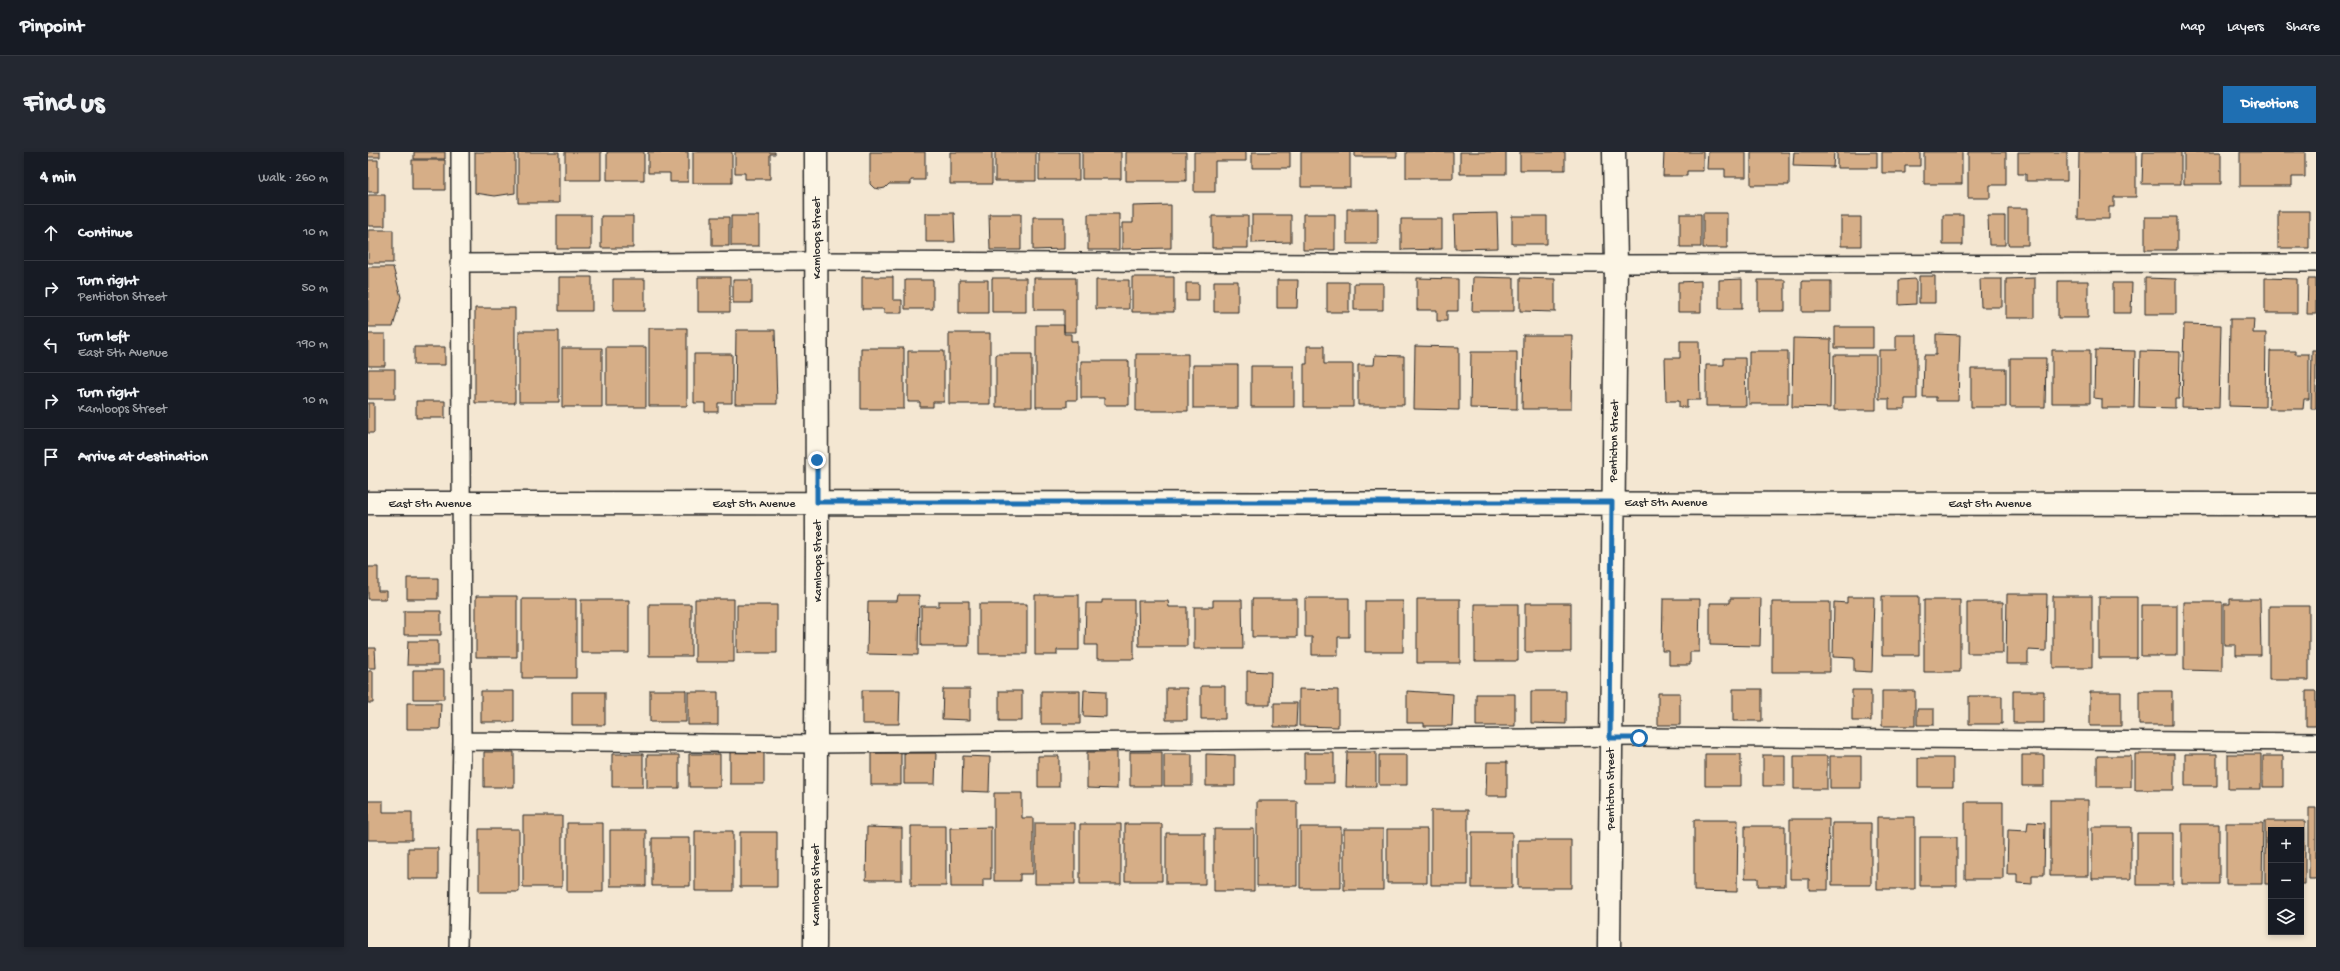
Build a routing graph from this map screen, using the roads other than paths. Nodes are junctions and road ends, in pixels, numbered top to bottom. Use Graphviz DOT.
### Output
graph roads {
  1 [pos="460,152"];
  2 [pos="816,152"];
  3 [pos="1614,152"];
  4 [pos="815,261"];
  5 [pos="459,263"];
  6 [pos="2316,263"];
  7 [pos="1616,264"];
  8 [pos="817,502"];
  9 [pos="1612,502"];
  10 [pos="368,503"];
  11 [pos="460,503"];
  12 [pos="2316,504"];
  13 [pos="1610,738"];
  14 [pos="462,741"];
  15 [pos="2316,742"];
  16 [pos="816,744"];
  17 [pos="458,947"];
  18 [pos="815,947"];
  19 [pos="1609,947"];
  1 -- 5 [label="lane"];
  2 -- 4 [label="street, Kamloops Street"];
  3 -- 7 [label="street, Penticton Street"];
  4 -- 5 [label="lane"];
  4 -- 7 [label="lane"];
  4 -- 8 [label="street, Kamloops Street"];
  5 -- 11 [label="lane"];
  6 -- 7 [label="lane"];
  7 -- 9 [label="street, Penticton Street"];
  8 -- 9 [label="street, East 5th Avenue"];
  8 -- 11 [label="street, East 5th Avenue"];
  8 -- 16 [label="street, Kamloops Street"];
  9 -- 12 [label="street, East 5th Avenue"];
  9 -- 13 [label="street, Penticton Street"];
  10 -- 11 [label="street, East 5th Avenue"];
  11 -- 14 [label="lane"];
  13 -- 15 [label="lane"];
  13 -- 16 [label="lane"];
  13 -- 19 [label="street, Penticton Street"];
  14 -- 16 [label="lane"];
  14 -- 17 [label="lane"];
  16 -- 18 [label="street, Kamloops Street"];
}
